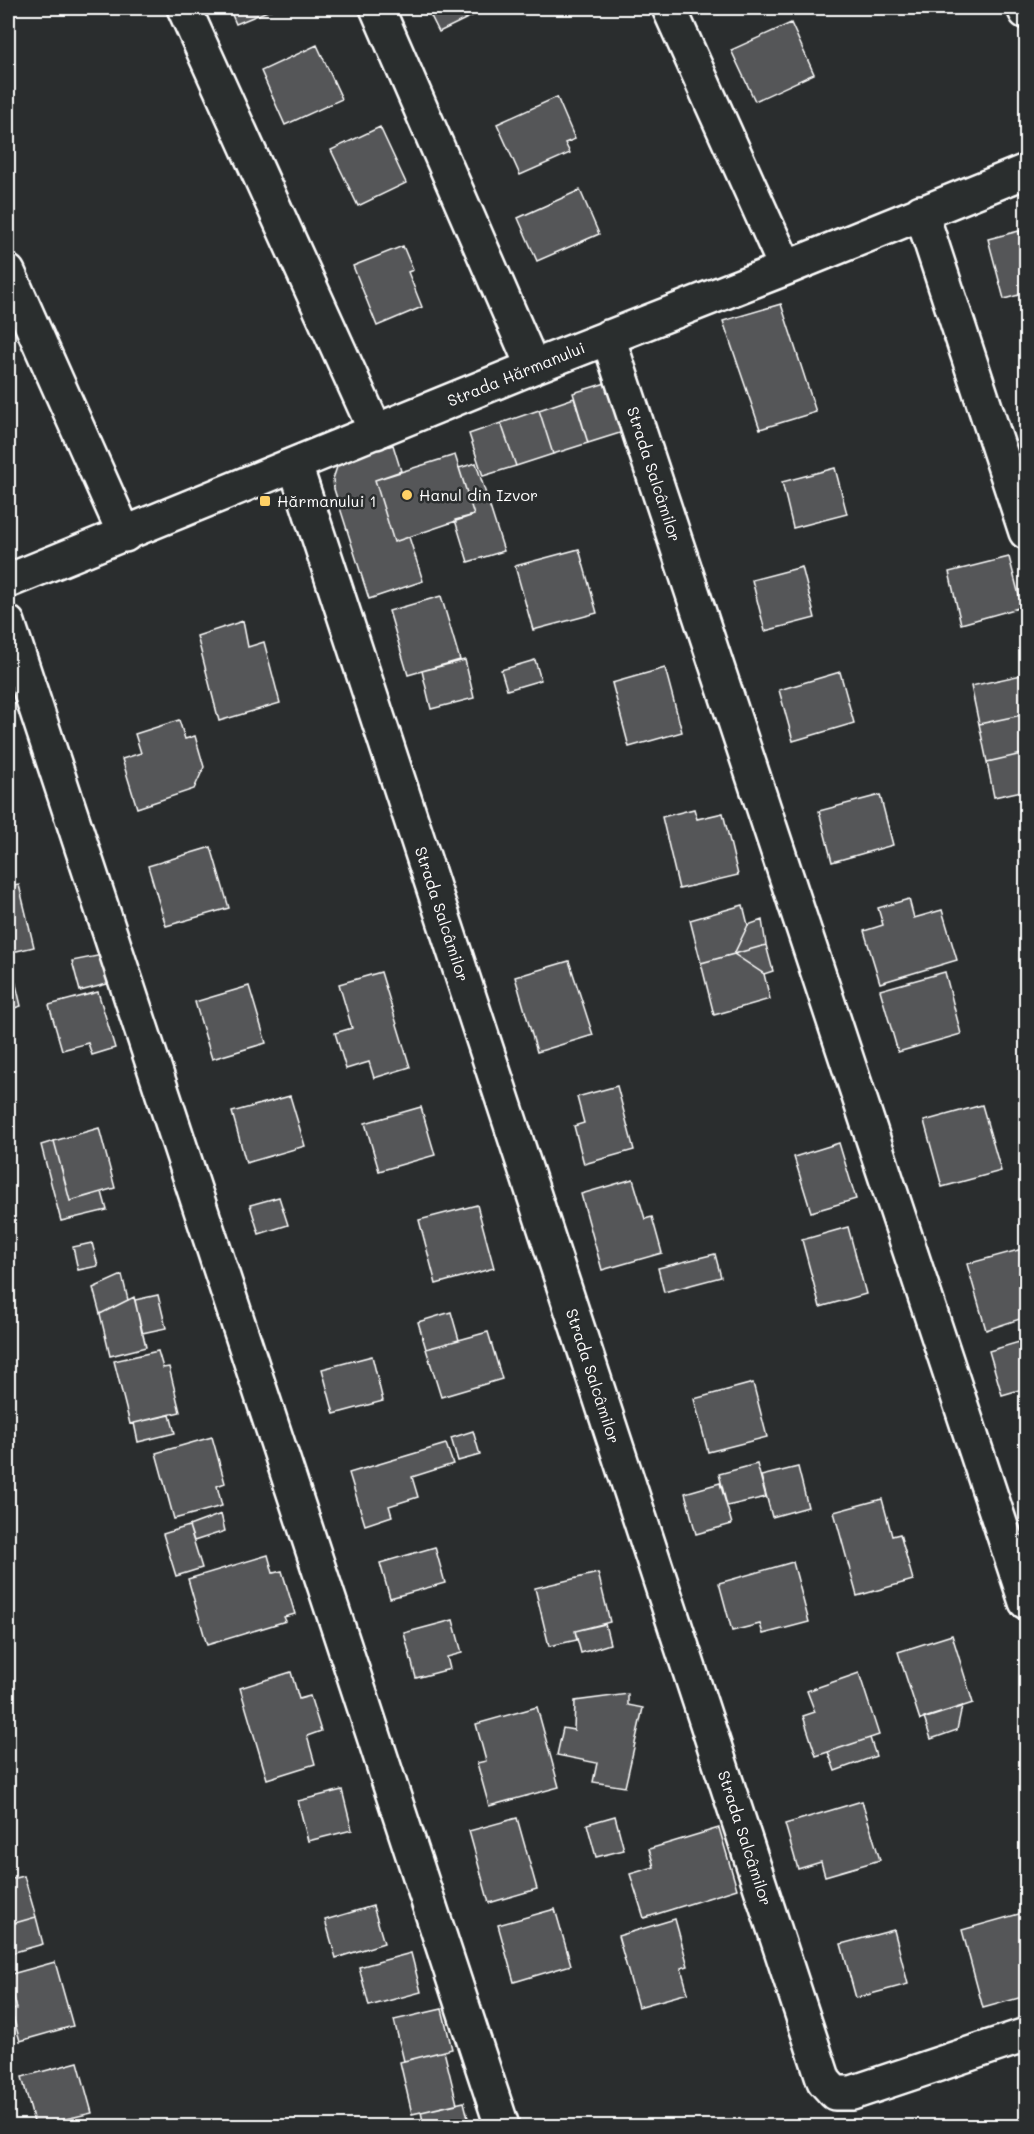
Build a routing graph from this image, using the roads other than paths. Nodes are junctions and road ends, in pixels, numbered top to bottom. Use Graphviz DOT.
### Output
graph roads {
  1 [pos="184,8"];
  2 [pos="377,8"];
  3 [pos="669,8"];
  4 [pos="1024,8"];
  5 [pos="1026,12"];
  6 [pos="1026,171"];
  7 [pos="921,212"];
  8 [pos="786,268"];
  9 [pos="8,272"];
  10 [pos="609,337"];
  11 [pos="533,367"];
  12 [pos="376,432"];
  13 [pos="295,465"];
  14 [pos="1026,532"];
  15 [pos="125,535"];
  16 [pos="8,581"];
  17 [pos="8,623"];
  18 [pos="1026,1602"];
  19 [pos="1026,2035"];
  20 [pos="502,2127"];
  1 -- 12 [label="street"];
  2 -- 11 [label="street"];
  3 -- 8 [label="street"];
  4 -- 5 [label="street"];
  6 -- 7 [label="street, Strada Hărmanului"];
  7 -- 8 [label="street, Strada Hărmanului"];
  7 -- 14 [label="street"];
  8 -- 10 [label="street, Strada Hărmanului"];
  9 -- 15 [label="street"];
  10 -- 11 [label="street, Strada Hărmanului"];
  10 -- 18 [label="street, Strada Salcâmilor"];
  11 -- 12 [label="street, Strada Hărmanului"];
  12 -- 13 [label="street, Strada Hărmanului"];
  13 -- 15 [label="street, Strada Hărmanului"];
  13 -- 19 [label="street, Strada Salcâmilor"];
  15 -- 16 [label="street, Strada Hărmanului"];
  17 -- 20 [label="street"];
}
